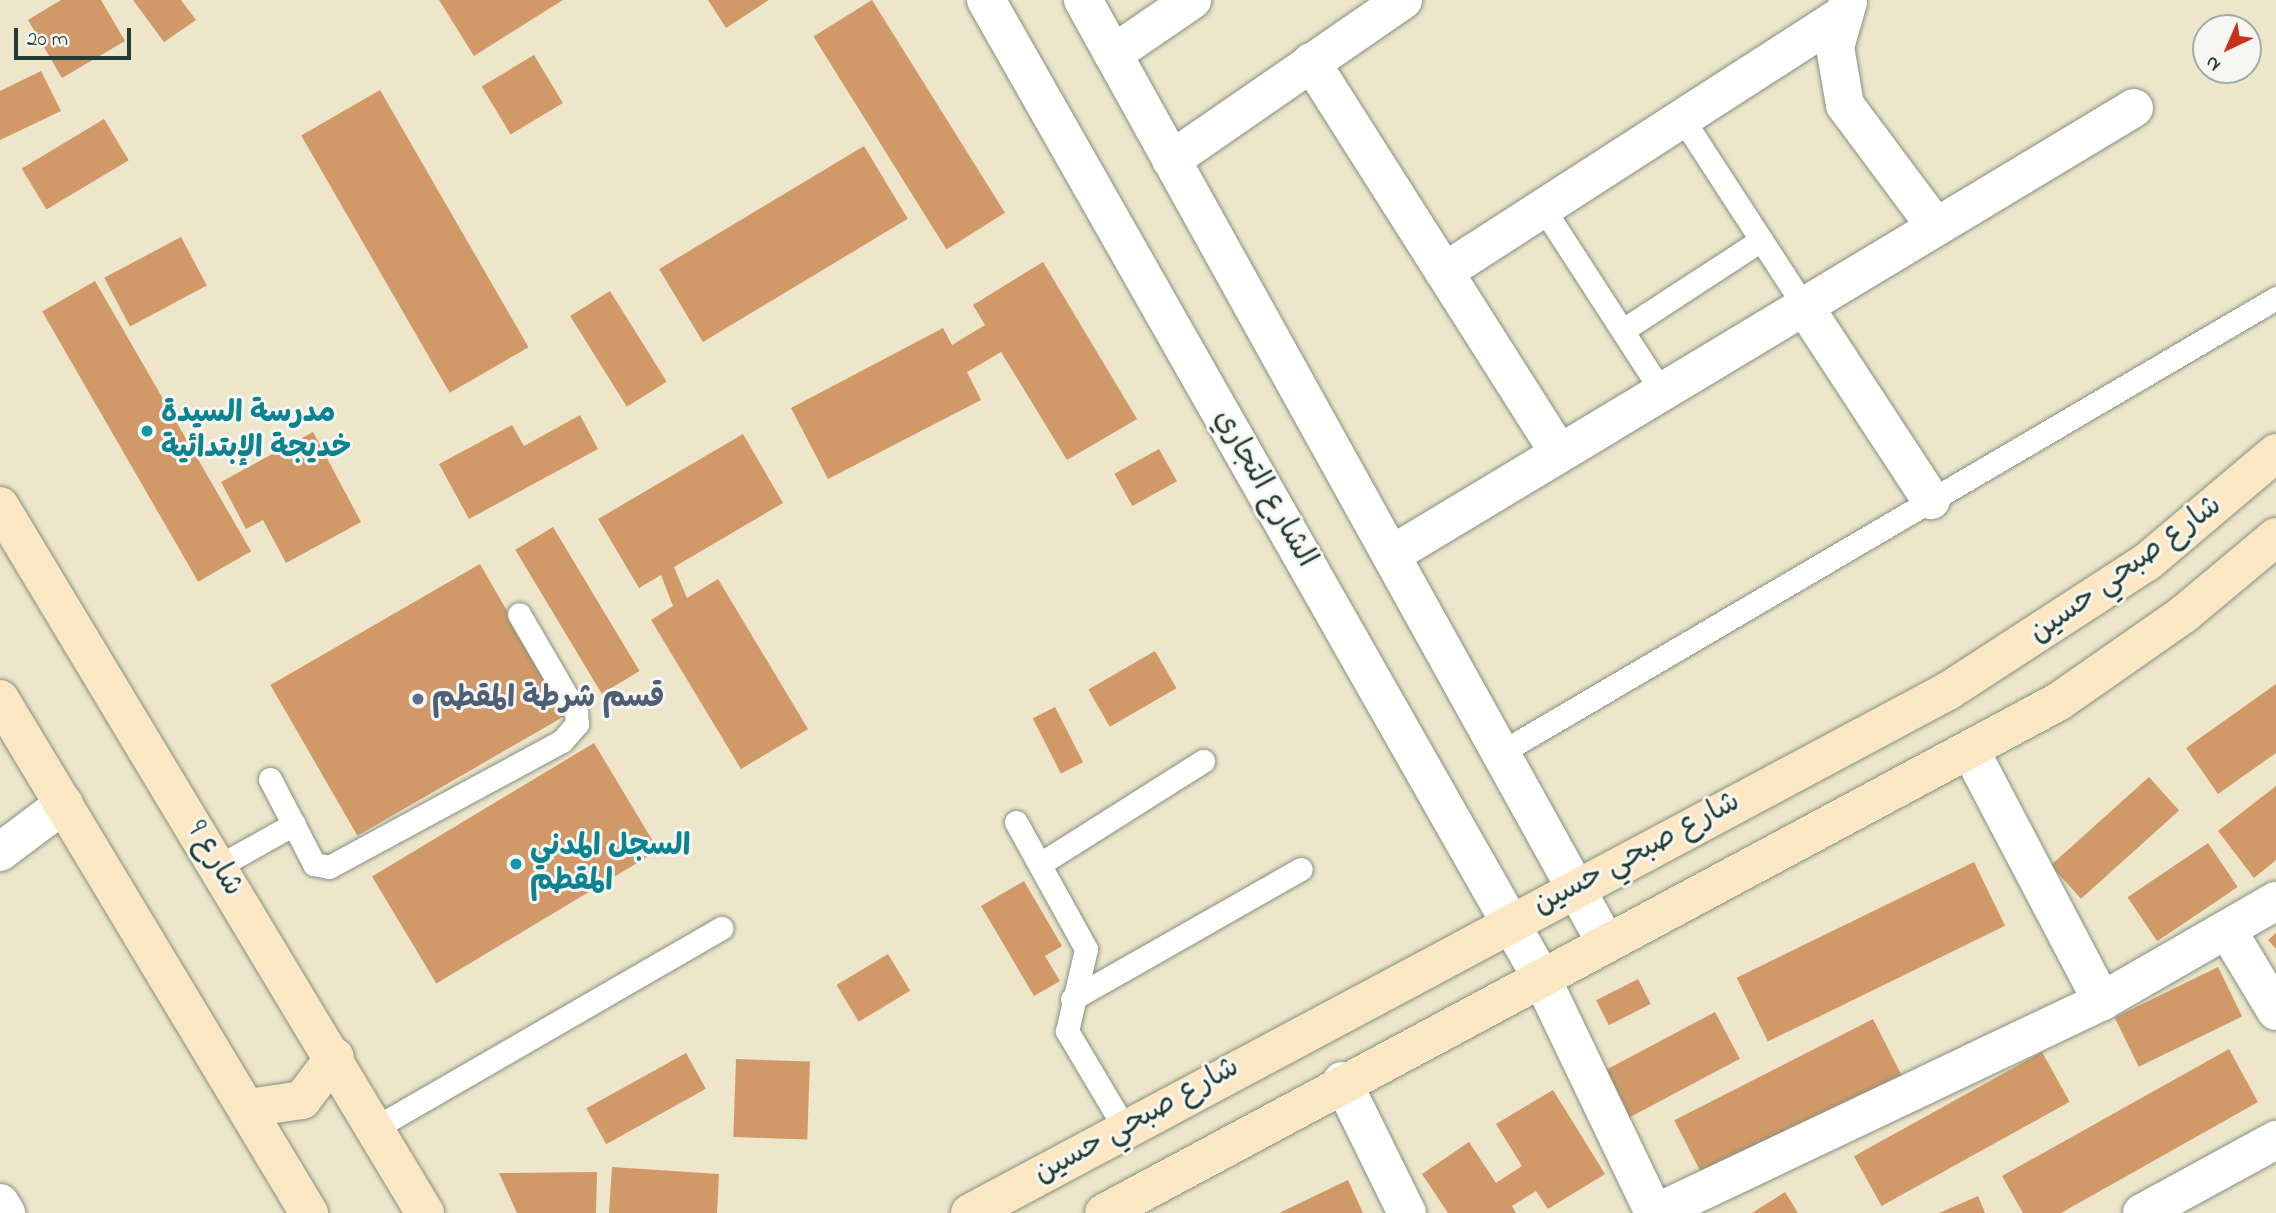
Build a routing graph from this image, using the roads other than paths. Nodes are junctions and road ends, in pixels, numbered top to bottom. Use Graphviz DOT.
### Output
graph roads {
  1 [pos="986,0"];
  2 [pos="1083,0"];
  3 [pos="1192,0"];
  4 [pos="1403,0"];
  5 [pos="1846,7"];
  6 [pos="1112,54"];
  7 [pos="1311,62"];
  8 [pos="2134,108"];
  9 [pos="1682,118"];
  10 [pos="1171,160"];
  11 [pos="1543,208"];
  12 [pos="1936,227"];
  13 [pos="1761,240"];
  14 [pos="1444,272"];
  15 [pos="2276,298"];
  16 [pos="1804,306"];
  17 [pos="1623,330"];
  18 [pos="1662,392"];
  19 [pos="1559,453"];
  20 [pos="2276,453"];
  21 [pos="1931,500"];
  22 [pos="0,506"];
  23 [pos="2276,537"];
  24 [pos="1391,555"];
  25 [pos="519,614"];
  26 [pos="0,699"];
  27 [pos="1970,750"];
  28 [pos="1500,753"];
  29 [pos="1203,761"];
  30 [pos="271,779"];
  31 [pos="64,804"];
  32 [pos="1016,822"];
  33 [pos="294,824"];
  34 [pos="0,852"];
  35 [pos="1040,864"];
  36 [pos="219,866"];
  37 [pos="1301,869"];
  38 [pos="1574,886"];
  39 [pos="2276,901"];
  40 [pos="1509,921"];
  41 [pos="721,928"];
  42 [pos="2229,933"];
  43 [pos="1606,943"];
  44 [pos="1541,977"];
  45 [pos="1069,1001"];
  46 [pos="2102,1001"];
  47 [pos="2276,1011"];
  48 [pos="335,1057"];
  49 [pos="1342,1081"];
  50 [pos="248,1108"];
  51 [pos="1124,1127"];
  52 [pos="375,1128"];
  53 [pos="2276,1140"];
  54 [pos="0,1203"];
  55 [pos="6,1213"];
  56 [pos="309,1213"];
  57 [pos="425,1213"];
  58 [pos="970,1213"];
  59 [pos="1104,1213"];
  60 [pos="1407,1213"];
  61 [pos="1655,1213"];
  62 [pos="2142,1213"];
  1 -- 40 [label="street, الشارع التجاري"];
  2 -- 6 [label="street"];
  3 -- 6 [label="street"];
  4 -- 7 [label="street"];
  5 -- 9 [label="street"];
  5 -- 12 [label="street"];
  6 -- 10 [label="street"];
  7 -- 10 [label="street"];
  7 -- 14 [label="street"];
  8 -- 12 [label="street"];
  9 -- 11 [label="street"];
  9 -- 13 [label="lane"];
  10 -- 24 [label="street"];
  11 -- 14 [label="street"];
  11 -- 17 [label="lane"];
  12 -- 16 [label="street"];
  13 -- 16 [label="lane"];
  13 -- 17 [label="lane"];
  14 -- 19 [label="street"];
  15 -- 21 [label="lane"];
  16 -- 18 [label="street"];
  16 -- 21 [label="street"];
  17 -- 18 [label="lane"];
  18 -- 19 [label="street"];
  19 -- 24 [label="street"];
  20 -- 38 [label="street, شارع صبحي حسين"];
  21 -- 28 [label="lane"];
  22 -- 36 [label="street, شارع 9"];
  23 -- 27 [label="street"];
  24 -- 28 [label="street"];
  25 -- 33 [label="lane"];
  26 -- 31 [label="street"];
  27 -- 43 [label="street"];
  27 -- 46 [label="street"];
  28 -- 38 [label="street"];
  29 -- 35 [label="lane"];
  30 -- 33 [label="lane"];
  31 -- 34 [label="street"];
  31 -- 50 [label="street"];
  32 -- 35 [label="lane"];
  33 -- 36 [label="lane"];
  35 -- 45 [label="lane"];
  36 -- 48 [label="street, شارع 9"];
  37 -- 45 [label="lane"];
  38 -- 40 [label="street, شارع صبحي حسين"];
  38 -- 43 [label="street"];
  39 -- 42 [label="street"];
  40 -- 44 [label="street, الشارع التجاري"];
  40 -- 51 [label="street, شارع صبحي حسين"];
  41 -- 52 [label="lane"];
  42 -- 46 [label="street"];
  42 -- 47 [label="street"];
  43 -- 44 [label="street"];
  44 -- 49 [label="street"];
  44 -- 61 [label="street, الشارع التجاري"];
  45 -- 51 [label="lane"];
  46 -- 61 [label="street"];
  48 -- 50 [label="street"];
  48 -- 52 [label="street, شارع 9"];
  49 -- 59 [label="street"];
  49 -- 60 [label="street"];
  50 -- 56 [label="street"];
  51 -- 58 [label="street, شارع صبحي حسين"];
  52 -- 57 [label="street, شارع 9"];
  53 -- 62 [label="street"];
  54 -- 55 [label="street"];
}
